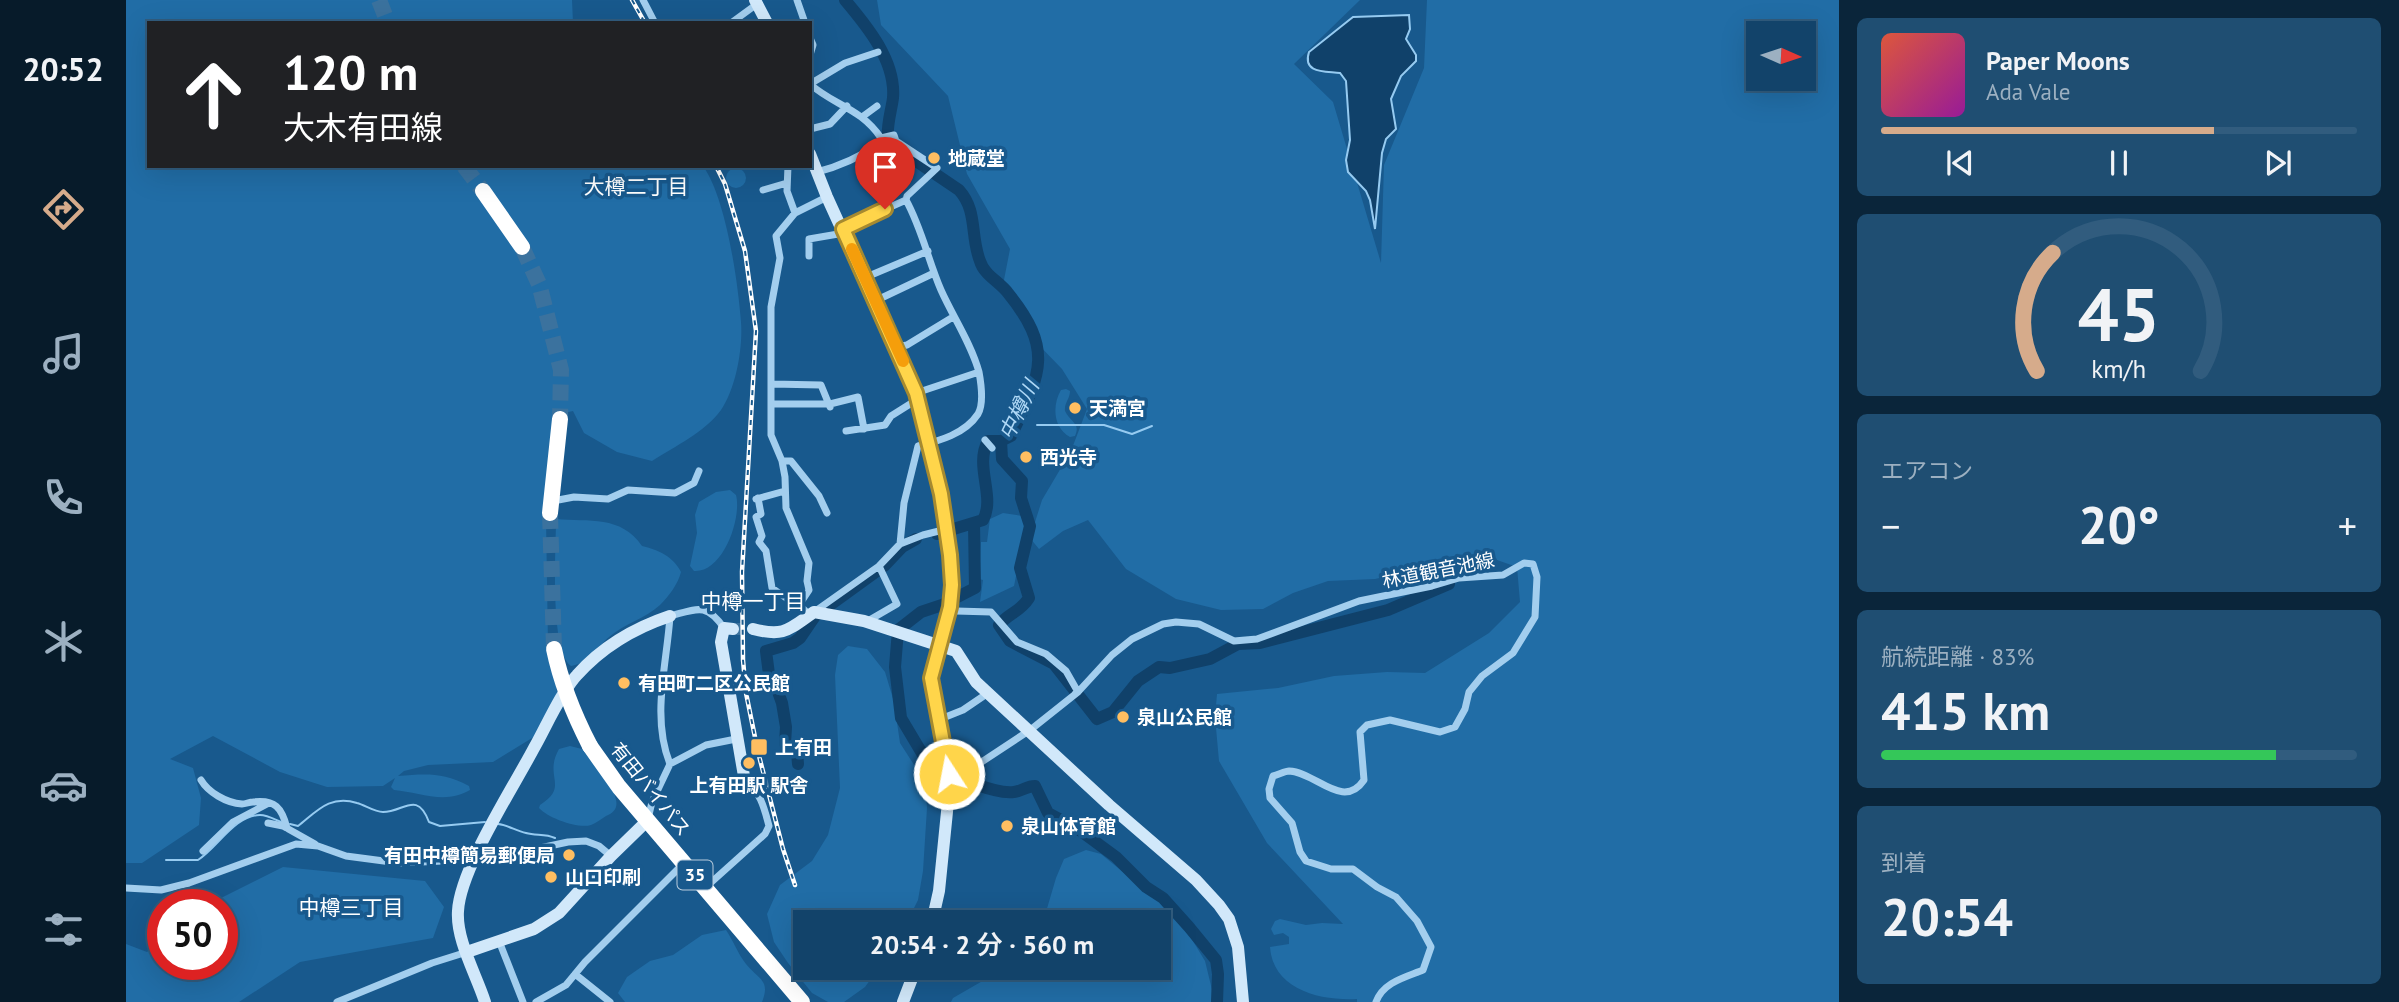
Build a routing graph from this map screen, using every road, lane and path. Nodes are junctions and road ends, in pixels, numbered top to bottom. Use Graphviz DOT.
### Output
graph roads {
  1 [pos="643,0"];
  2 [pos="797,0"];
  3 [pos="757,1"];
  4 [pos="654,21"];
  5 [pos="733,21"];
  6 [pos="766,21"];
  7 [pos="804,21"];
  8 [pos="878,52"];
  9 [pos="812,83"];
  10 [pos="812,86"];
  11 [pos="819,92"];
  12 [pos="812,95"];
  13 [pos="847,106"];
  14 [pos="877,106"];
  15 [pos="862,117"];
  16 [pos="812,128"];
  17 [pos="885,137"];
  18 [pos="812,159"];
  19 [pos="788,168"];
  20 [pos="817,172"];
  21 [pos="787,183"];
  22 [pos="763,190"];
  23 [pos="483,191"];
  24 [pos="827,197"];
  25 [pos="906,200"];
  26 [pos="795,213"];
  27 [pos="844,231"];
  28 [pos="522,247"];
  29 [pos="928,251"];
  30 [pos="809,256"];
  31 [pos="934,273"];
  32 [pos="864,278"];
  33 [pos="875,301"];
  34 [pos="953,317"];
  35 [pos="897,347"];
  36 [pos="979,372"];
  37 [pos="772,384"];
  38 [pos="917,396"];
  39 [pos="772,404"];
  40 [pos="830,407"];
  41 [pos="560,419"];
  42 [pos="864,429"];
  43 [pos="846,431"];
  44 [pos="985,440"];
  45 [pos="929,443"];
  46 [pos="992,449"];
  47 [pos="782,461"];
  48 [pos="699,471"];
  49 [pos="785,491"];
  50 [pos="551,507"];
  51 [pos="827,513"];
  52 [pos="947,529"];
  53 [pos="900,544"];
  54 [pos="881,568"];
  55 [pos="799,605"];
  56 [pos="956,611"];
  57 [pos="812,613"];
  58 [pos="670,616"];
  59 [pos="865,622"];
  60 [pos="728,629"];
  61 [pos="753,629"];
  62 [pos="939,644"];
  63 [pos="554,649"];
  64 [pos="1078,692"];
  65 [pos="988,693"];
  66 [pos="938,720"];
  67 [pos="1029,731"];
  68 [pos="736,739"];
  69 [pos="670,764"];
  70 [pos="949,774"];
  71 [pos="201,780"];
  72 [pos="745,782"];
  73 [pos="270,803"];
  74 [pos="648,820"];
  75 [pos="268,823"];
  76 [pos="287,828"];
  77 [pos="318,846"];
  78 [pos="203,851"];
  79 [pos="611,856"];
  80 [pos="474,860"];
  81 [pos="684,862"];
  82 [pos="705,887"];
  83 [pos="126,888"];
  84 [pos="935,910"];
  85 [pos="499,941"];
  86 [pos="467,952"];
  87 [pos="575,974"];
  88 [pos="911,980"];
  89 [pos="337,1002"];
  90 [pos="485,1002"];
  91 [pos="523,1002"];
  92 [pos="536,1002"];
  93 [pos="610,1002"];
  94 [pos="802,1002"];
  95 [pos="903,1002"];
  96 [pos="1243,1002"];
  97 [pos="1376,1002"];
  1 -- 4 [label="street"];
  2 -- 7 [label="street"];
  3 -- 5 [label="street"];
  3 -- 6 [label="main road"];
  8 -- 9 [label="street"];
  10 -- 11 [label="street"];
  11 -- 12 [label="street"];
  11 -- 13 [label="street"];
  13 -- 15 [label="street"];
  13 -- 16 [label="street"];
  14 -- 15 [label="street"];
  15 -- 17 [label="street"];
  17 -- 20 [label="street"];
  17 -- 25 [label="street"];
  18 -- 20 [label="main road"];
  19 -- 21 [label="street"];
  20 -- 24 [label="main road"];
  21 -- 22 [label="street"];
  21 -- 26 [label="street"];
  23 -- 28 [label="highway"];
  24 -- 26 [label="street"];
  24 -- 27 [label="main road"];
  25 -- 27 [label="street"];
  25 -- 29 [label="street"];
  26 -- 37 [label="street"];
  27 -- 30 [label="street"];
  27 -- 32 [label="main road"];
  29 -- 31 [label="street"];
  29 -- 32 [label="street"];
  31 -- 33 [label="street"];
  31 -- 34 [label="street"];
  32 -- 33 [label="main road"];
  33 -- 35 [label="main road"];
  34 -- 35 [label="street"];
  34 -- 36 [label="street"];
  35 -- 38 [label="main road"];
  36 -- 38 [label="street"];
  36 -- 45 [label="street"];
  37 -- 39 [label="street"];
  37 -- 40 [label="street"];
  38 -- 42 [label="street"];
  38 -- 45 [label="main road"];
  39 -- 40 [label="street"];
  39 -- 47 [label="street"];
  40 -- 42 [label="street"];
  41 -- 50 [label="highway"];
  42 -- 43 [label="street"];
  44 -- 46 [label="street"];
  45 -- 52 [label="main road"];
  45 -- 53 [label="street"];
  47 -- 49 [label="street"];
  47 -- 51 [label="street"];
  48 -- 50 [label="street"];
  49 -- 55 [label="street"];
  49 -- 55 [label="street"];
  52 -- 53 [label="street"];
  52 -- 62 [label="main road"];
  53 -- 54 [label="street"];
  54 -- 57 [label="street"];
  54 -- 59 [label="street"];
  55 -- 57 [label="street"];
  56 -- 64 [label="street"];
  57 -- 59 [label="main road"];
  57 -- 61 [label="main road"];
  58 -- 60 [label="street"];
  58 -- 69 [label="street"];
  58 -- 80 [label="main road"];
  59 -- 62 [label="main road"];
  60 -- 68 [label="main road"];
  62 -- 65 [label="main road"];
  62 -- 66 [label="main road"];
  63 -- 74 [label="highway, 有田バイパス / 35, bridge"];
  64 -- 67 [label="street, 林道観音池線"];
  64 -- 67 [label="street"];
  64 -- 97 [label="street, 林道観音池線"];
  65 -- 66 [label="street"];
  65 -- 67 [label="main road"];
  66 -- 70 [label="main road"];
  67 -- 70 [label="street"];
  67 -- 96 [label="main road"];
  68 -- 69 [label="street"];
  68 -- 72 [label="main road"];
  69 -- 74 [label="street"];
  70 -- 84 [label="main road"];
  71 -- 73 [label="street"];
  72 -- 82 [label="street"];
  73 -- 76 [label="street"];
  73 -- 78 [label="street"];
  74 -- 79 [label="main road"];
  74 -- 81 [label="highway, 有田バイパス / 35"];
  75 -- 76 [label="street"];
  76 -- 77 [label="street"];
  77 -- 80 [label="street"];
  77 -- 83 [label="street"];
  79 -- 80 [label="street"];
  79 -- 85 [label="main road"];
  80 -- 86 [label="main road"];
  81 -- 82 [label="highway, 有田バイパス / 35"];
  81 -- 87 [label="street"];
  82 -- 94 [label="highway, 有田バイパス / 35"];
  85 -- 86 [label="main road"];
  85 -- 91 [label="street"];
  86 -- 89 [label="street"];
  86 -- 90 [label="main road"];
  87 -- 92 [label="street"];
  87 -- 93 [label="street"];
  88 -- 95 [label="main road"];
}
